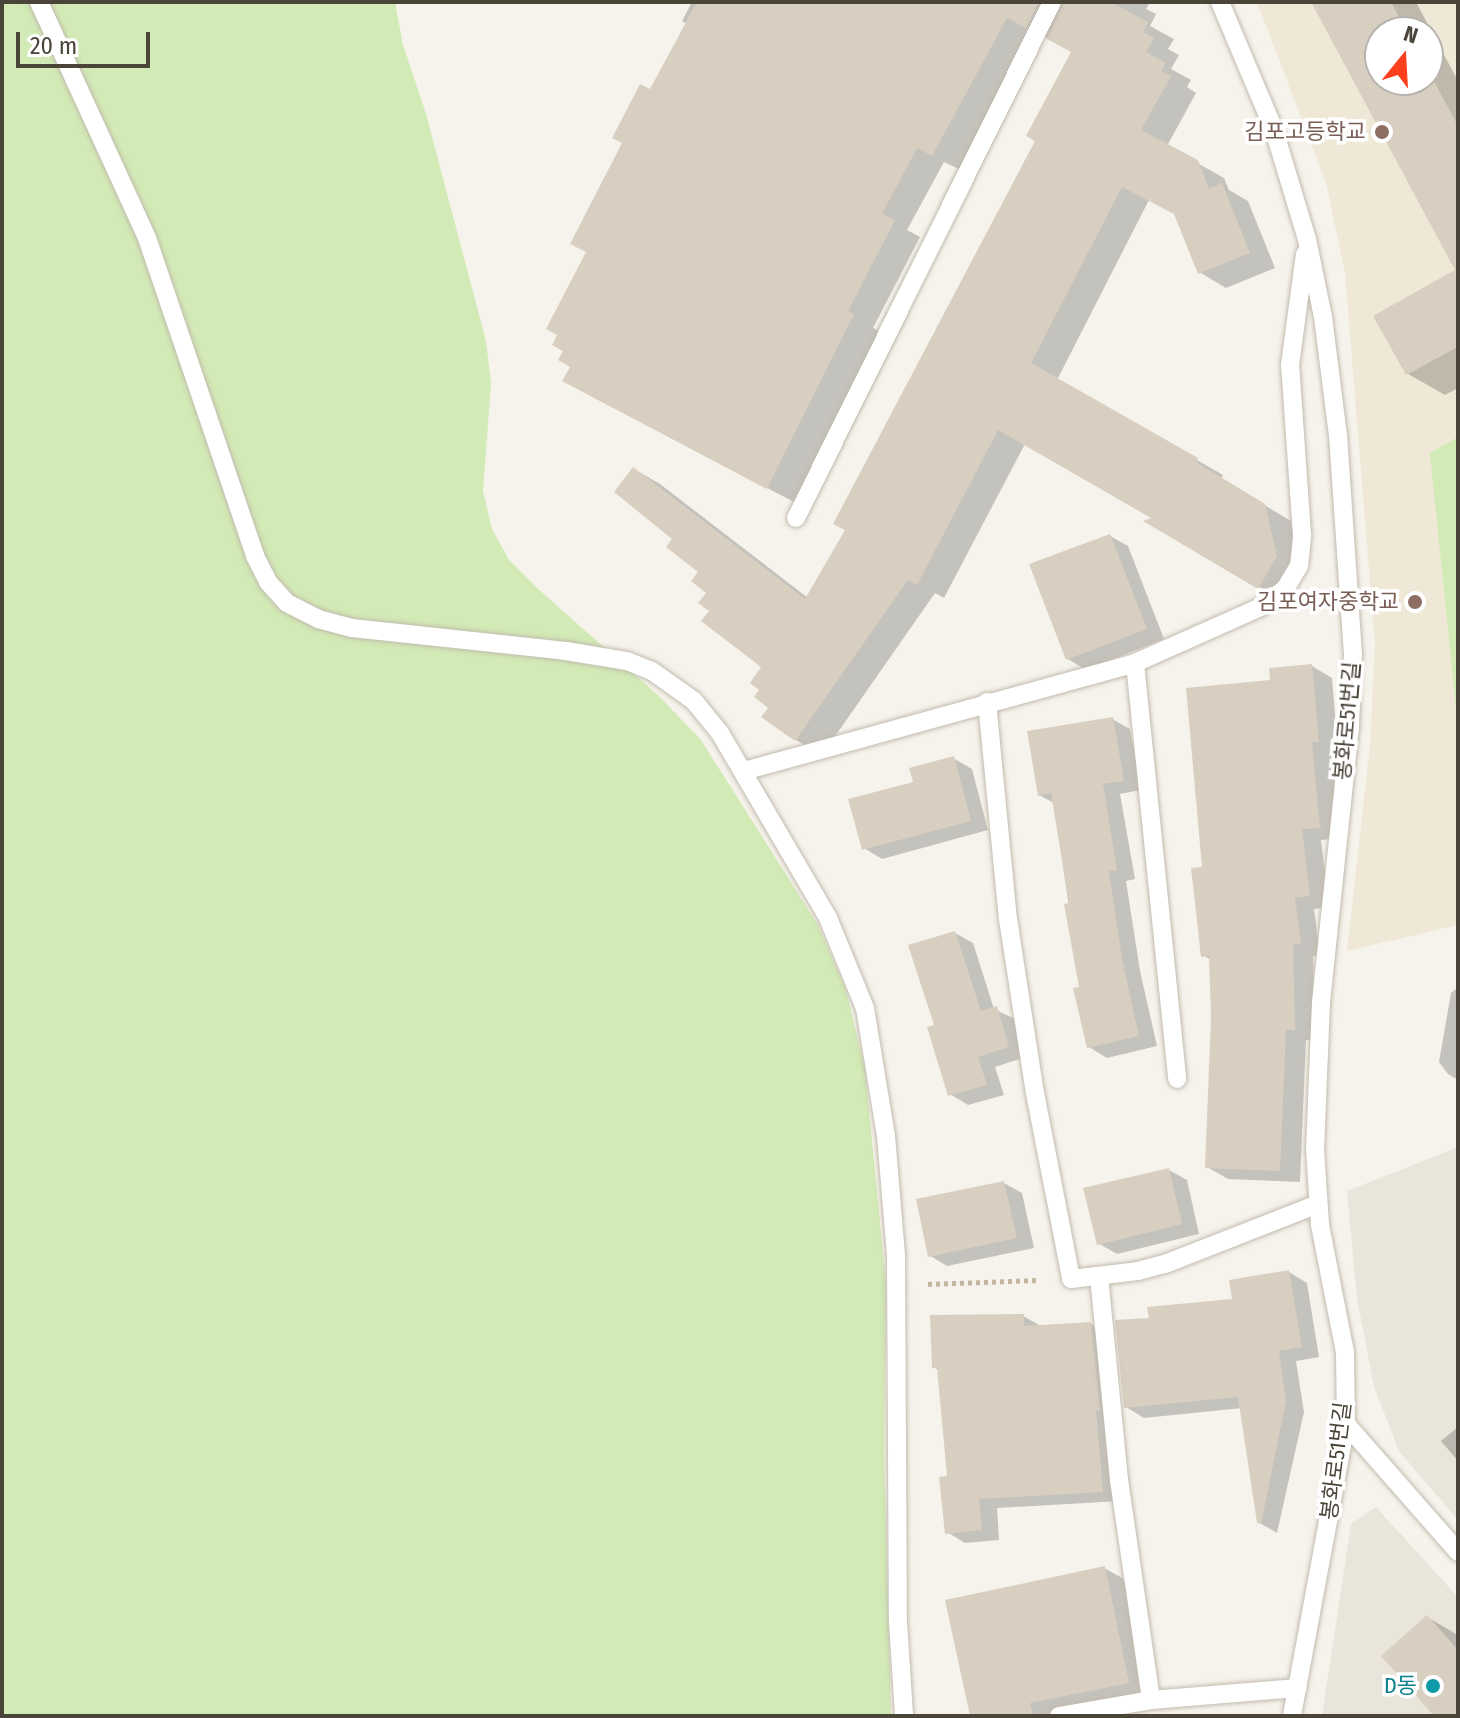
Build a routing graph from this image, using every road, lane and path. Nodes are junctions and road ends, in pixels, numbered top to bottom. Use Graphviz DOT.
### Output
graph roads {
  1 [pos="39,2"];
  2 [pos="1052,2"];
  3 [pos="1220,2"];
  4 [pos="1307,239"];
  5 [pos="796,518"];
  6 [pos="1135,663"];
  7 [pos="987,702"];
  8 [pos="744,771"];
  9 [pos="1177,1079"];
  10 [pos="1318,1204"];
  11 [pos="1099,1276"];
  12 [pos="1071,1279"];
  13 [pos="897,1286"];
  14 [pos="1346,1424"];
  15 [pos="1458,1552"];
  16 [pos="1298,1688"];
  17 [pos="1151,1700"];
  18 [pos="904,1716"];
  19 [pos="1059,1716"];
  20 [pos="1292,1716"];
  1 -- 8 [label="lane"];
  2 -- 5 [label="lane"];
  3 -- 4 [label="lane, 봉화로51번길"];
  4 -- 6 [label="lane, 봉화로51번길"];
  4 -- 10 [label="lane, 봉화로51번길"];
  6 -- 7 [label="lane, 봉화로51번길"];
  6 -- 9 [label="lane"];
  7 -- 8 [label="lane, 봉화로51번길"];
  7 -- 12 [label="lane"];
  8 -- 13 [label="lane"];
  10 -- 11 [label="lane"];
  10 -- 14 [label="lane, 봉화로51번길"];
  11 -- 12 [label="lane"];
  11 -- 17 [label="lane"];
  12 -- 13 [label="path"];
  13 -- 18 [label="lane"];
  14 -- 15 [label="lane"];
  14 -- 16 [label="lane, 봉화로51번길"];
  16 -- 17 [label="lane"];
  16 -- 20 [label="lane, 봉화로51번길"];
  17 -- 19 [label="lane"];
}
